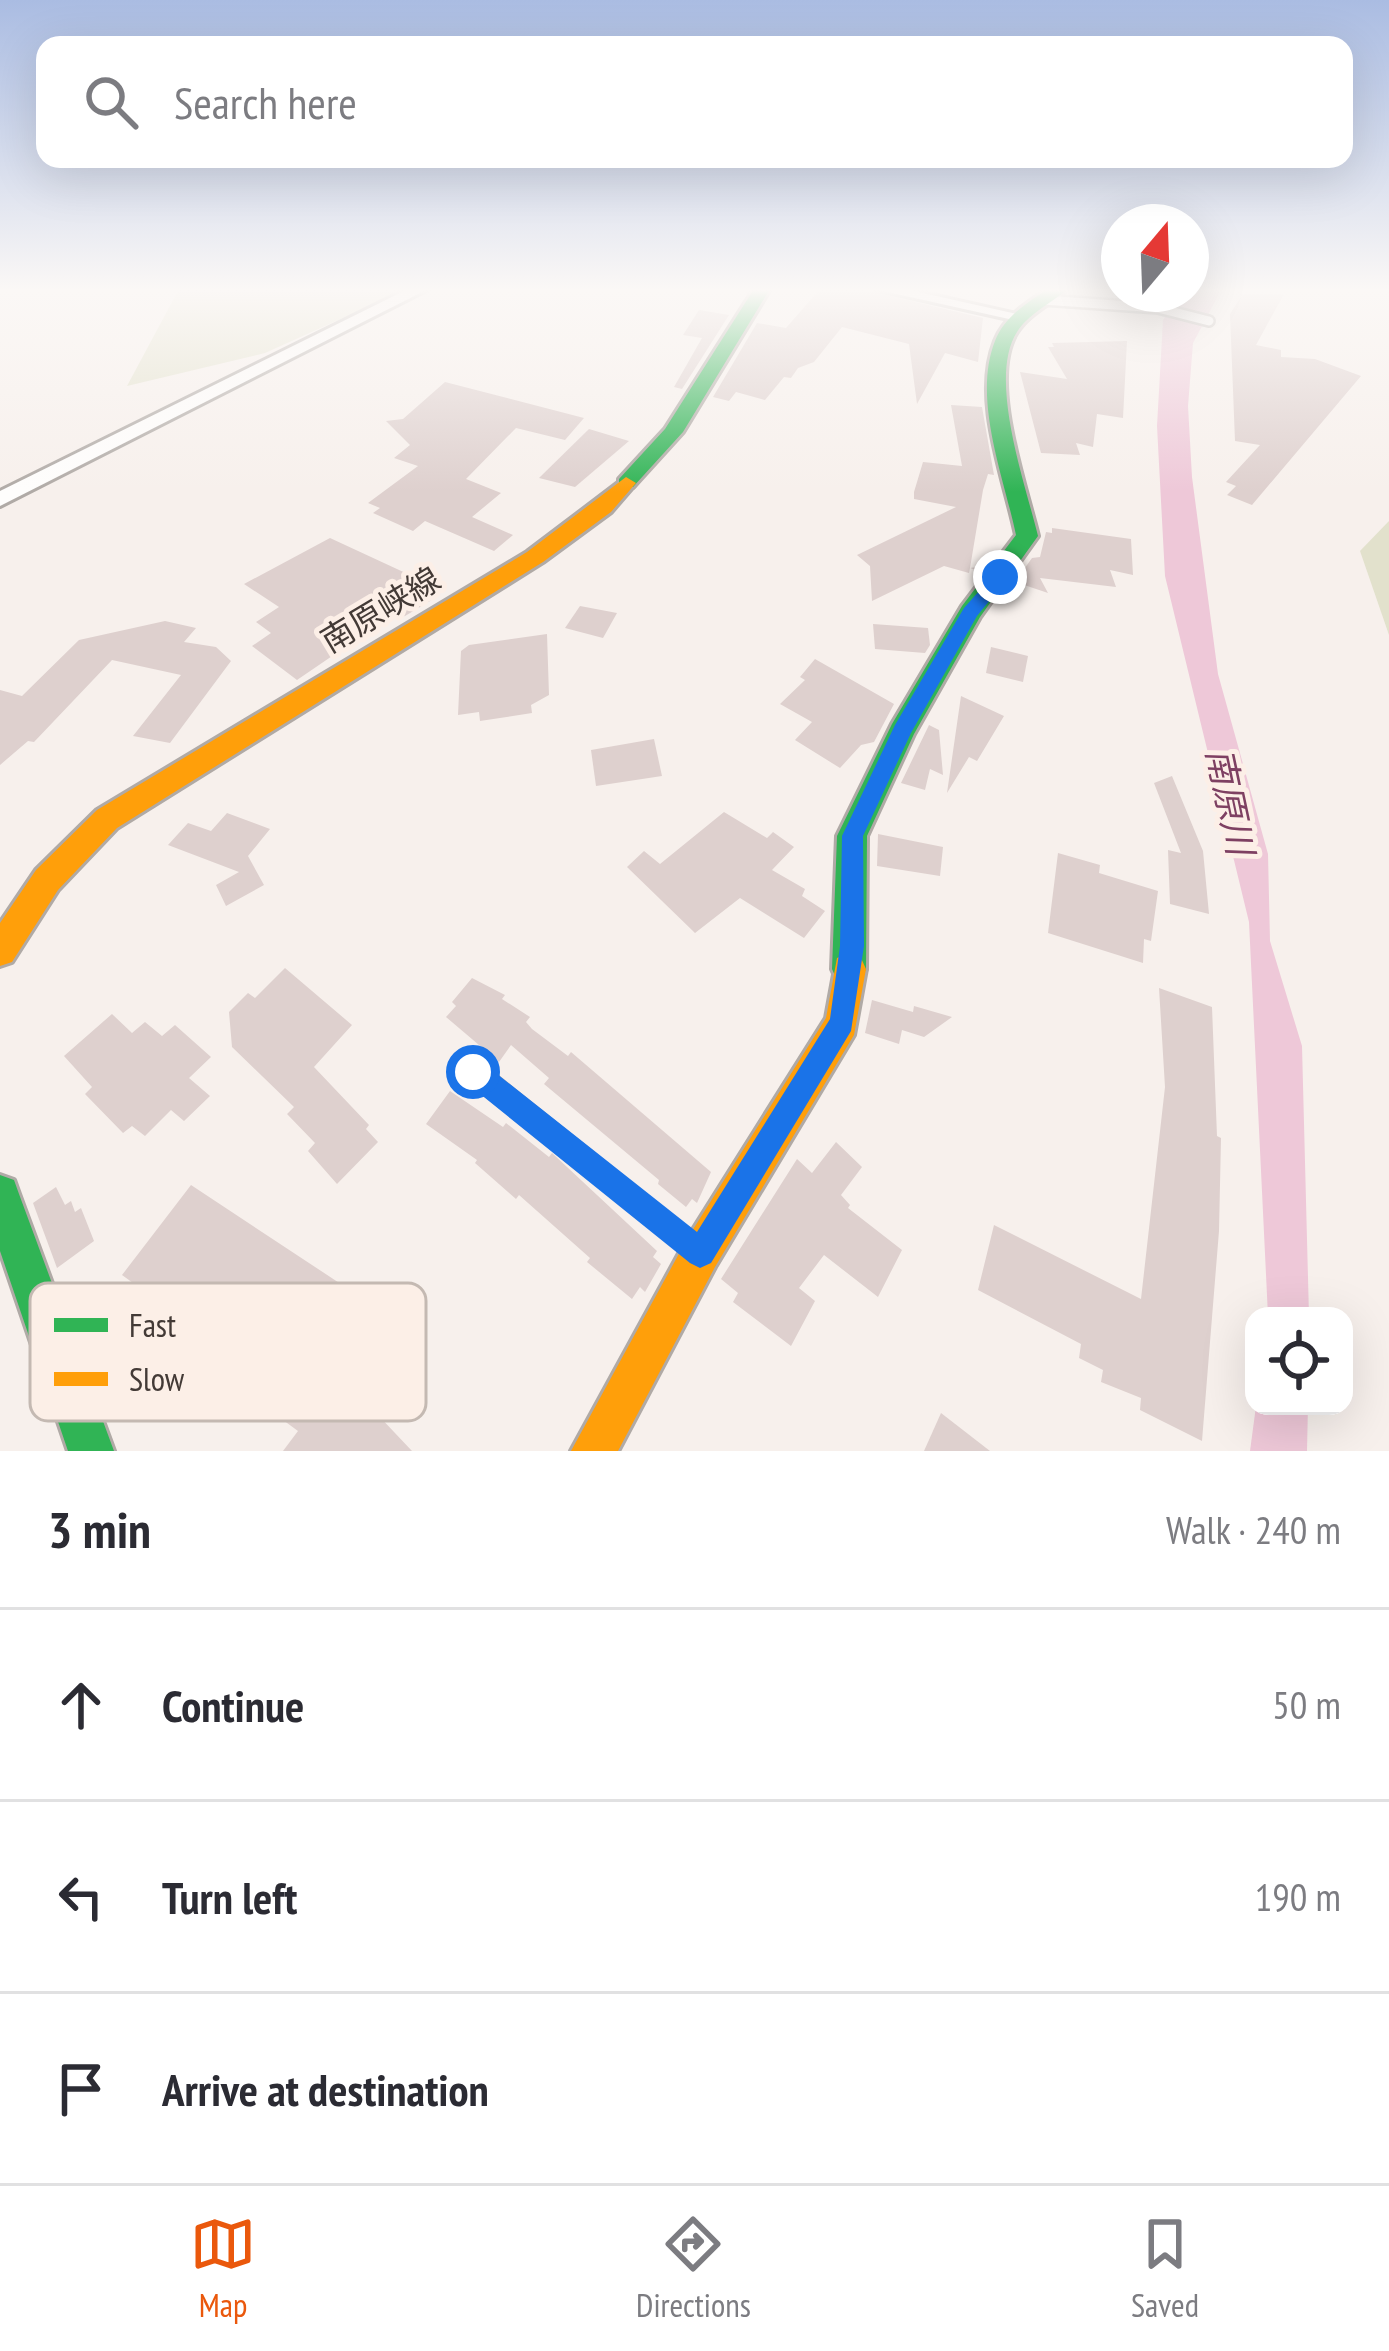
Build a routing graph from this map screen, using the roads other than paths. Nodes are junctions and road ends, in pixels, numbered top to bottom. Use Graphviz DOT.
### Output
graph roads {
  1 [pos="285,357"];
  2 [pos="720,357"];
  3 [pos="1000,357"];
  4 [pos="0,500"];
  5 [pos="0,951"];
  6 [pos="473,1072"];
  7 [pos="0,1194"];
  8 [pos="700,1253"];
  9 [pos="32,1283"];
  10 [pos="80,1421"];
  11 [pos="91,1451"];
  12 [pos="594,1451"];
  1 -- 4 [label="street"];
  2 -- 5 [label="main road, 南原峡線"];
  3 -- 8 [label="main road"];
  6 -- 8 [label="lane"];
  7 -- 9 [label="main road"];
  8 -- 12 [label="main road"];
  10 -- 11 [label="main road"];
}
